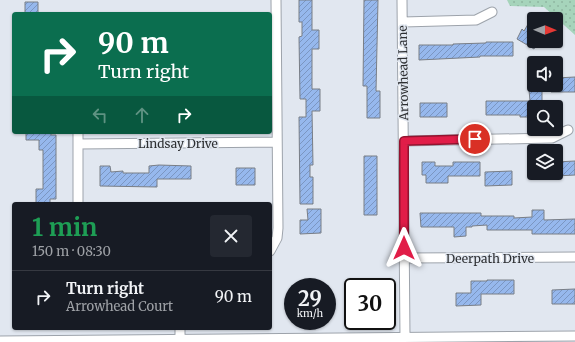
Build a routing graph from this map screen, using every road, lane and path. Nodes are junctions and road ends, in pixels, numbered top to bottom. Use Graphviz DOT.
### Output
graph roads {
  1 [pos="276,0"];
  2 [pos="402,0"];
  3 [pos="492,12"];
  4 [pos="403,22"];
  5 [pos="273,25"];
  6 [pos="568,130"];
  7 [pos="78,134"];
  8 [pos="404,141"];
  9 [pos="277,142"];
  10 [pos="78,144"];
  11 [pos="78,202"];
  12 [pos="272,247"];
  13 [pos="575,257"];
  14 [pos="404,258"];
  15 [pos="180,330"];
  16 [pos="575,336"];
  17 [pos="405,337"];
  18 [pos="0,341"];
  19 [pos="180,341"];
  1 -- 5 [label="street"];
  2 -- 4 [label="street, Arrowhead Lane"];
  3 -- 4 [label="street"];
  4 -- 8 [label="street, Arrowhead Lane"];
  5 -- 9 [label="street"];
  6 -- 8 [label="street"];
  7 -- 10 [label="street"];
  8 -- 14 [label="street, Arrowhead Lane"];
  9 -- 10 [label="street, Lindsay Drive"];
  9 -- 12 [label="street"];
  10 -- 11 [label="street"];
  13 -- 14 [label="street, Deerpath Drive"];
  14 -- 17 [label="street, Arrowhead Lane"];
  15 -- 19 [label="street"];
  16 -- 17 [label="street"];
  17 -- 19 [label="street"];
  18 -- 19 [label="street"];
}
